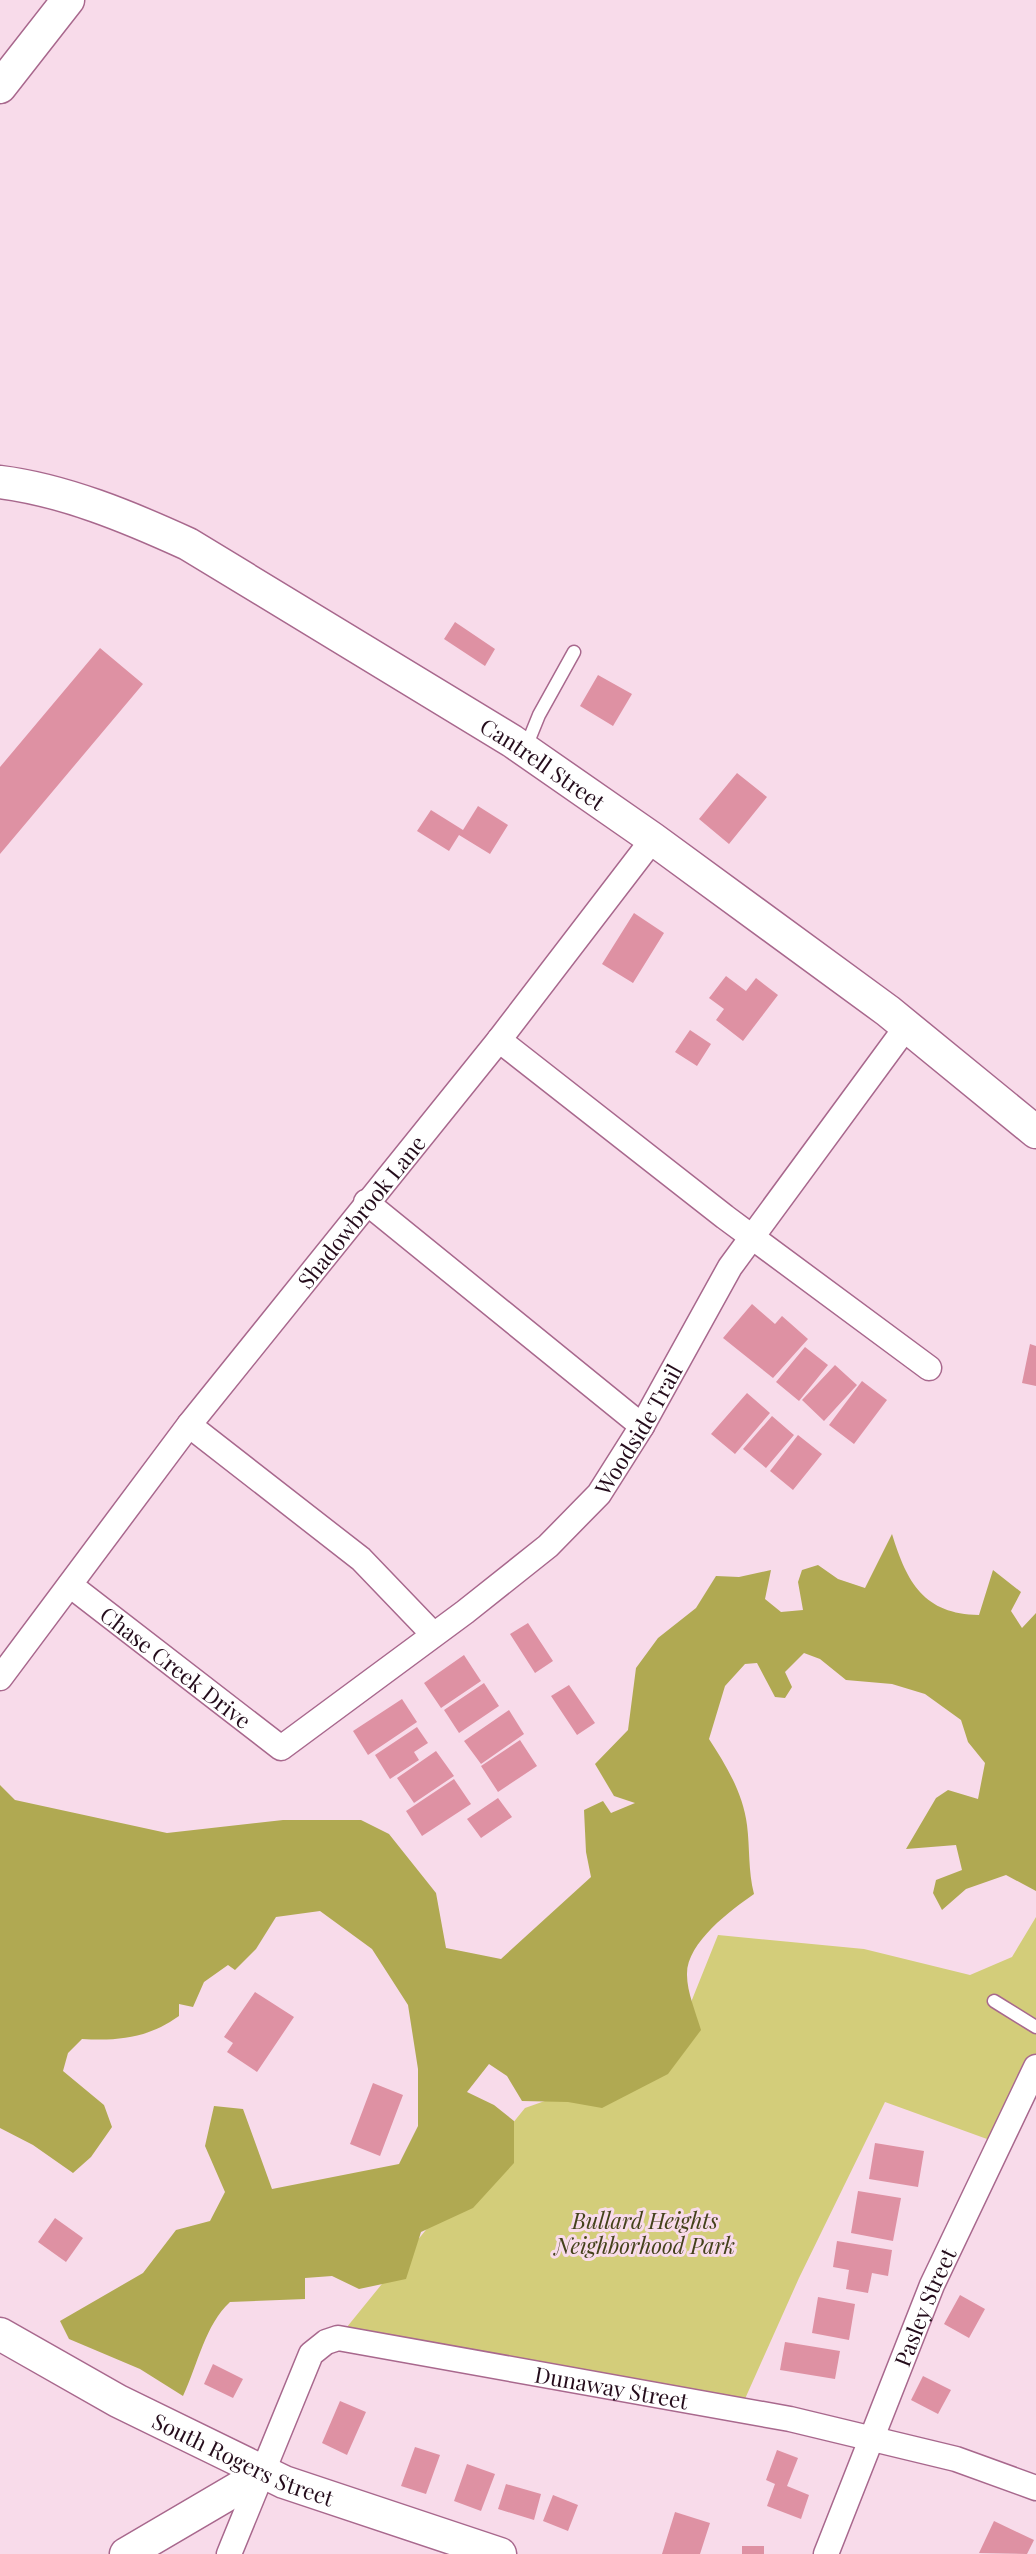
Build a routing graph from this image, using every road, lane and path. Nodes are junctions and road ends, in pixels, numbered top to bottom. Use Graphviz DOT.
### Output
graph roads {
  1 [pos="68,0"];
  2 [pos="0,87"];
  3 [pos="0,482"];
  4 [pos="574,652"];
  5 [pos="525,750"];
  6 [pos="653,839"];
  7 [pos="907,1026"];
  8 [pos="499,1040"];
  9 [pos="1036,1132"];
  10 [pos="366,1202"];
  11 [pos="751,1236"];
  12 [pos="929,1368"];
  13 [pos="189,1425"];
  14 [pos="642,1426"];
  15 [pos="70,1585"];
  16 [pos="433,1634"];
  17 [pos="0,1678"];
  18 [pos="281,1748"];
  19 [pos="994,2001"];
  20 [pos="1036,2027"];
  21 [pos="1036,2067"];
  22 [pos="0,2334"];
  23 [pos="872,2438"];
  24 [pos="264,2473"];
  25 [pos="1036,2488"];
  26 [pos="126,2554"];
  27 [pos="229,2554"];
  28 [pos="500,2554"];
  29 [pos="826,2554"];
  1 -- 2 [label="street"];
  3 -- 5 [label="street, Cantrell Street"];
  4 -- 5 [label="lane"];
  5 -- 6 [label="street, Cantrell Street"];
  6 -- 7 [label="street, Cantrell Street"];
  6 -- 8 [label="street, Shadowbrook Lane"];
  7 -- 9 [label="street, Cantrell Street"];
  7 -- 11 [label="street, Woodside Trail"];
  8 -- 10 [label="street, Shadowbrook Lane"];
  8 -- 11 [label="street"];
  10 -- 13 [label="street, Shadowbrook Lane"];
  10 -- 14 [label="street"];
  11 -- 12 [label="street"];
  11 -- 14 [label="street, Woodside Trail"];
  13 -- 15 [label="street, Shadowbrook Lane"];
  13 -- 16 [label="street"];
  14 -- 16 [label="street, Woodside Trail"];
  15 -- 17 [label="street, Shadowbrook Lane"];
  15 -- 18 [label="street, Chase Creek Drive"];
  16 -- 18 [label="street, Woodside Trail"];
  19 -- 20 [label="lane"];
  21 -- 23 [label="street, Pasley Street"];
  22 -- 24 [label="street, South Rogers Street"];
  23 -- 24 [label="street, Dunaway Street"];
  23 -- 25 [label="street, Dunaway Street"];
  23 -- 29 [label="street, Pasley Street"];
  24 -- 26 [label="street"];
  24 -- 27 [label="street, Dunaway Street"];
  24 -- 28 [label="street, South Rogers Street"];
}
